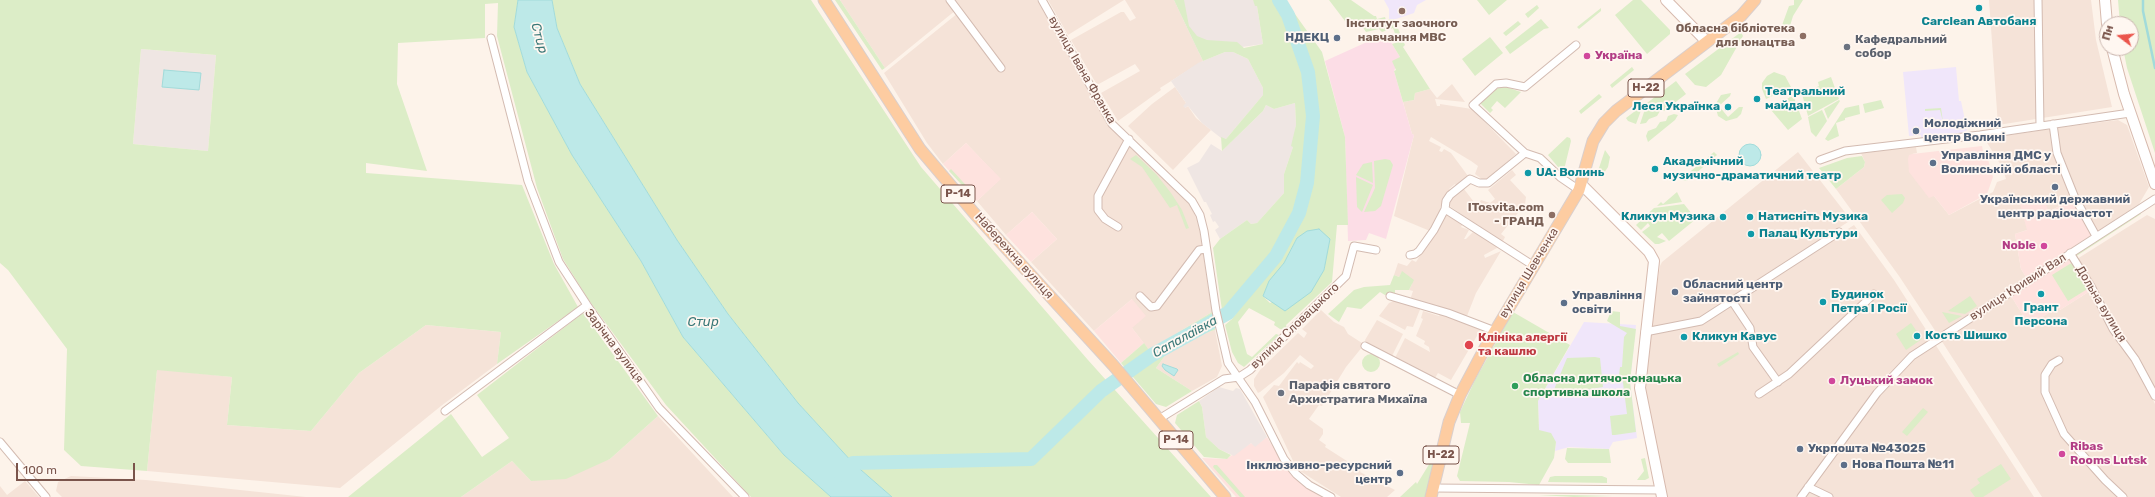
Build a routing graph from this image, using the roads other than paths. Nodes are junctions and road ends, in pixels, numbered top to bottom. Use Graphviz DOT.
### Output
graph roads {
  1 [pos="824,0"];
  2 [pos="950,0"];
  3 [pos="1042,0"];
  4 [pos="1666,0"];
  5 [pos="1755,0"];
  6 [pos="2038,0"];
  7 [pos="2105,0"];
  8 [pos="2106,16"];
  9 [pos="491,38"];
  10 [pos="1707,42"];
  11 [pos="1576,45"];
  12 [pos="2114,56"];
  13 [pos="1001,68"];
  14 [pos="2130,113"];
  15 [pos="2052,124"];
  16 [pos="2040,126"];
  17 [pos="1129,139"];
  18 [pos="1525,153"];
  19 [pos="1820,160"];
  20 [pos="2155,184"];
  21 [pos="1580,187"];
  22 [pos="2155,199"];
  23 [pos="1446,210"];
  24 [pos="1118,226"];
  25 [pos="1839,232"];
  26 [pos="2096,236"];
  27 [pos="1206,249"];
  28 [pos="1376,250"];
  29 [pos="2070,253"];
  30 [pos="1410,255"];
  31 [pos="1534,266"];
  32 [pos="1874,294"];
  33 [pos="1140,296"];
  34 [pos="1390,296"];
  35 [pos="1732,301"];
  36 [pos="587,305"];
  37 [pos="1495,331"];
  38 [pos="1645,332"];
  39 [pos="1365,346"];
  40 [pos="2059,360"];
  41 [pos="1239,377"];
  42 [pos="1778,382"];
  43 [pos="1759,394"];
  44 [pos="1460,395"];
  45 [pos="2155,396"];
  46 [pos="445,411"];
  47 [pos="1159,419"];
  48 [pos="0,442"];
  49 [pos="1808,487"];
  50 [pos="1432,492"];
  51 [pos="1662,494"];
  52 [pos="46,497"];
  53 [pos="745,497"];
  54 [pos="1225,497"];
  55 [pos="1331,497"];
  56 [pos="1653,497"];
  57 [pos="1801,497"];
  58 [pos="1829,497"];
  59 [pos="2123,497"];
  1 -- 47 [label="main road, Набережна вулиця / Р-14"];
  2 -- 13 [label="street"];
  3 -- 17 [label="street, вулиця Івана Франка"];
  4 -- 10 [label="main road"];
  5 -- 10 [label="main road, Н-22"];
  6 -- 16 [label="street"];
  7 -- 8 [label="main road"];
  9 -- 36 [label="street"];
  10 -- 21 [label="main road, Н-22"];
  11 -- 18 [label="street"];
  12 -- 14 [label="main road"];
  14 -- 15 [label="street"];
  14 -- 20 [label="main road"];
  15 -- 16 [label="street"];
  15 -- 26 [label="street"];
  16 -- 19 [label="street"];
  17 -- 24 [label="street"];
  17 -- 27 [label="street, вулиця Івана Франка"];
  18 -- 21 [label="street"];
  18 -- 23 [label="street"];
  21 -- 31 [label="main road, вулиця Шевченка / Н-22"];
  21 -- 38 [label="main road"];
  22 -- 26 [label="street, вулиця Кривий Вал"];
  23 -- 30 [label="street"];
  23 -- 31 [label="street"];
  25 -- 35 [label="street"];
  26 -- 29 [label="street, вулиця Кривий Вал"];
  27 -- 33 [label="street"];
  27 -- 41 [label="street, вулиця Івана Франка"];
  28 -- 41 [label="street, вулиця Словацького"];
  29 -- 45 [label="street, Дольна вулиця"];
  29 -- 49 [label="street, вулиця Кривий Вал"];
  31 -- 37 [label="main road, вулиця Шевченка / Н-22"];
  32 -- 42 [label="street"];
  34 -- 37 [label="street"];
  35 -- 38 [label="street"];
  35 -- 42 [label="street"];
  36 -- 46 [label="street, Зарічна вулиця"];
  36 -- 53 [label="street, Зарічна вулиця"];
  37 -- 44 [label="main road, вулиця Шевченка / Н-22"];
  38 -- 51 [label="main road"];
  39 -- 44 [label="street"];
  40 -- 59 [label="street"];
  41 -- 47 [label="street"];
  41 -- 55 [label="street, вулиця Івана Франка"];
  42 -- 43 [label="street"];
  44 -- 50 [label="main road, вулиця Шевченка / Н-22"];
  47 -- 54 [label="main road, Набережна вулиця / Р-14"];
  48 -- 52 [label="street"];
  49 -- 57 [label="street, вулиця Кривий Вал"];
  49 -- 58 [label="street"];
  50 -- 51 [label="street"];
  51 -- 56 [label="street"];
}
